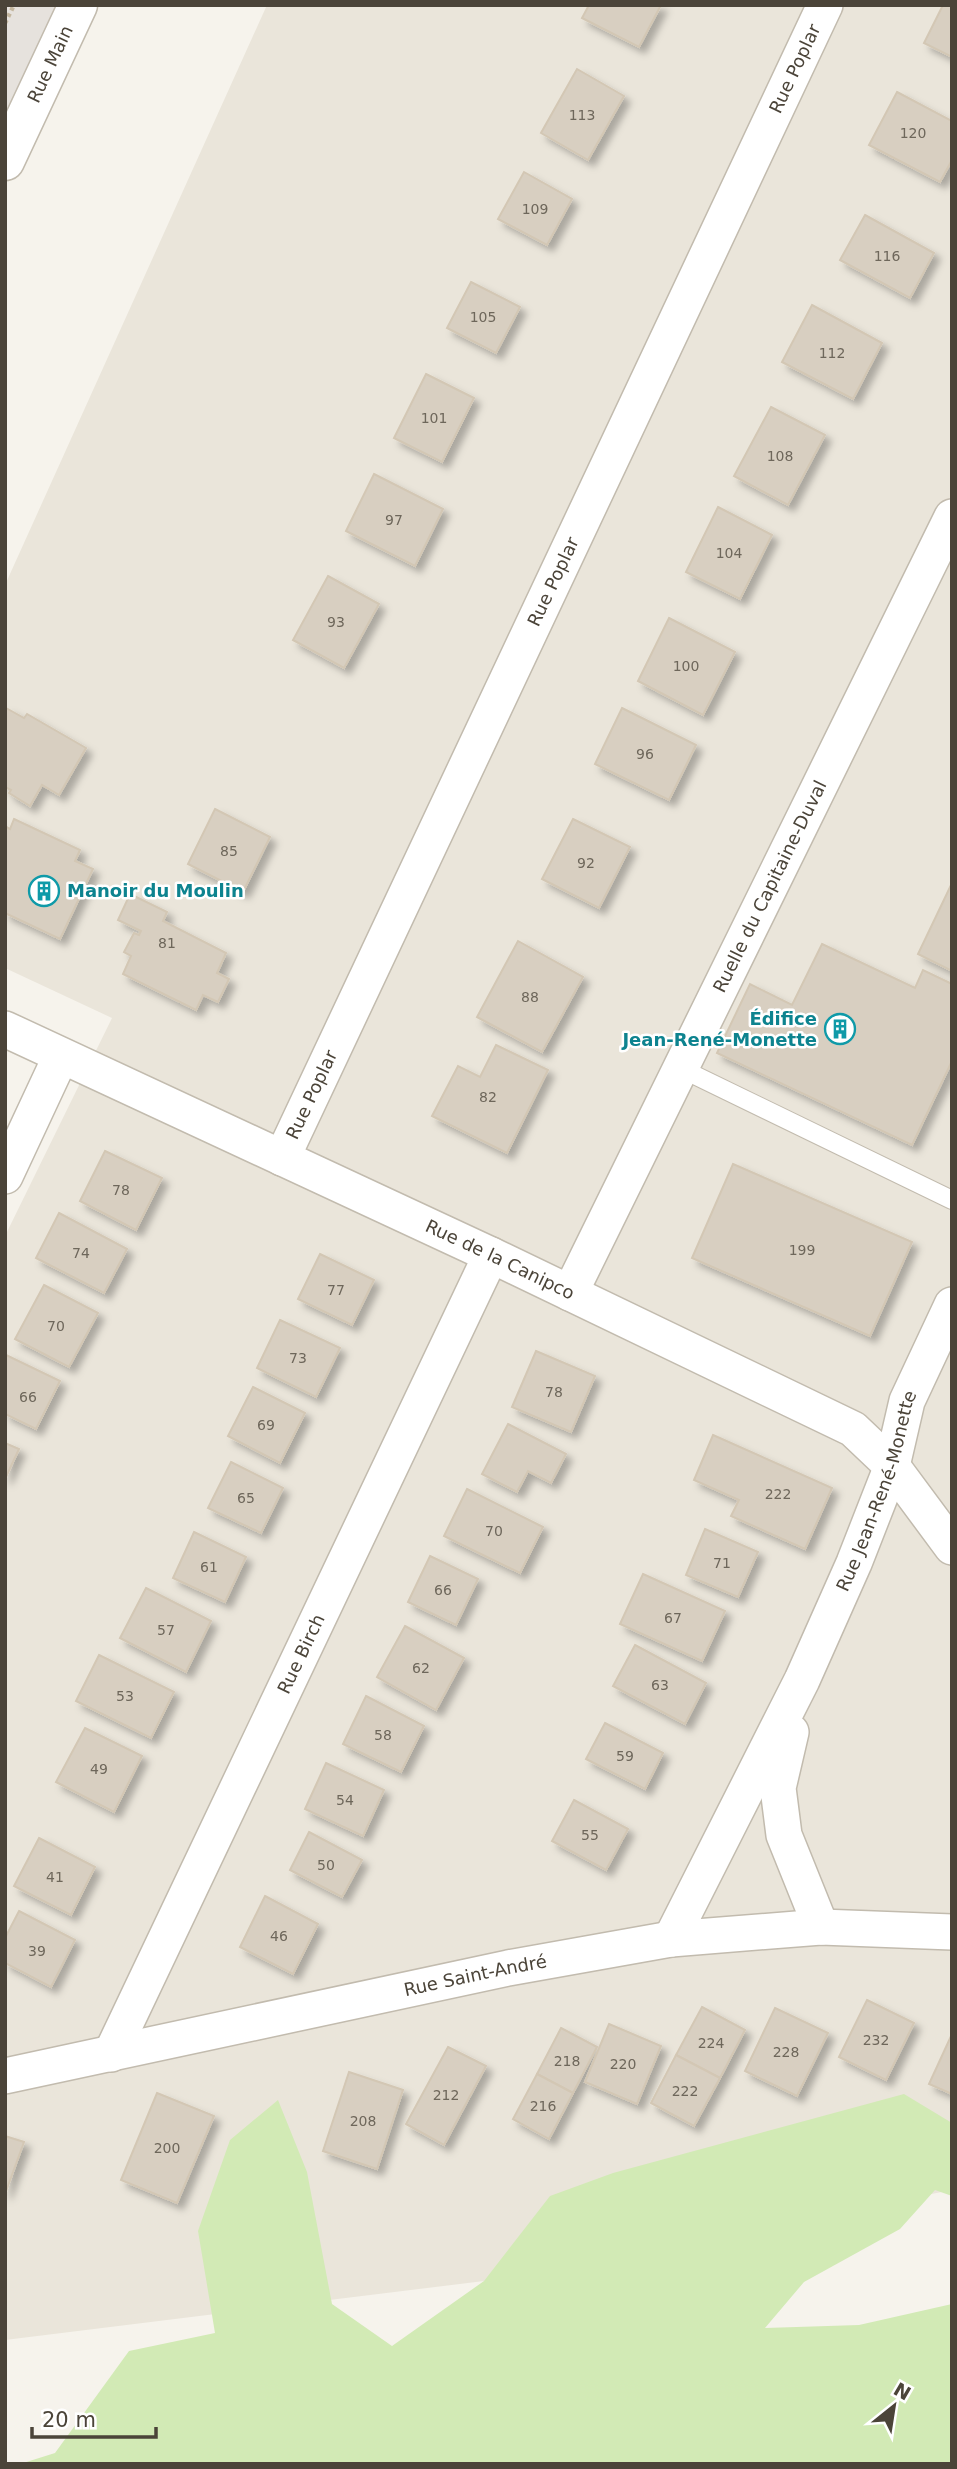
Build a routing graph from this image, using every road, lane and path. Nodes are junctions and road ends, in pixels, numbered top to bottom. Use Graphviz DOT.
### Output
graph roads {
  1 [pos="14,5"];
  2 [pos="78,5"];
  3 [pos="825,5"];
  4 [pos="5,23"];
  5 [pos="5,161"];
  6 [pos="952,517"];
  7 [pos="5,1029"];
  8 [pos="61,1055"];
  9 [pos="680,1068"];
  10 [pos="282,1158"];
  11 [pos="5,1176"];
  12 [pos="952,1200"];
  13 [pos="491,1255"];
  14 [pos="570,1293"];
  15 [pos="952,1305"];
  16 [pos="892,1466"];
  17 [pos="952,1547"];
  18 [pos="802,1680"];
  19 [pos="821,1927"];
  20 [pos="952,1932"];
  21 [pos="671,1939"];
  22 [pos="111,2054"];
  23 [pos="5,2076"];
  1 -- 4 [label="path"];
  2 -- 5 [label="street, Rue Main"];
  3 -- 10 [label="street, Rue Poplar"];
  6 -- 9 [label="street, Ruelle du Capitaine-Duval"];
  7 -- 8 [label="street, Rue de la Canipco"];
  8 -- 10 [label="street, Rue de la Canipco"];
  8 -- 11 [label="street"];
  9 -- 12 [label="lane"];
  9 -- 14 [label="street, Ruelle du Capitaine-Duval"];
  10 -- 13 [label="street, Rue de la Canipco"];
  13 -- 14 [label="street, Rue de la Canipco"];
  13 -- 22 [label="street, Rue Birch"];
  14 -- 16 [label="street, Rue de la Canipco"];
  15 -- 16 [label="street, Rue Jean-René-Monette"];
  16 -- 17 [label="street, Rue de la Canipco"];
  16 -- 18 [label="street, Rue Jean-René-Monette"];
  18 -- 19 [label="street, Rue Jean-René-Monette"];
  18 -- 21 [label="street, Rue Jean-René-Monette"];
  19 -- 20 [label="street, Rue Saint-André"];
  19 -- 21 [label="street, Rue Saint-André"];
  21 -- 22 [label="street, Rue Saint-André"];
  22 -- 23 [label="street, Rue Saint-André"];
}
